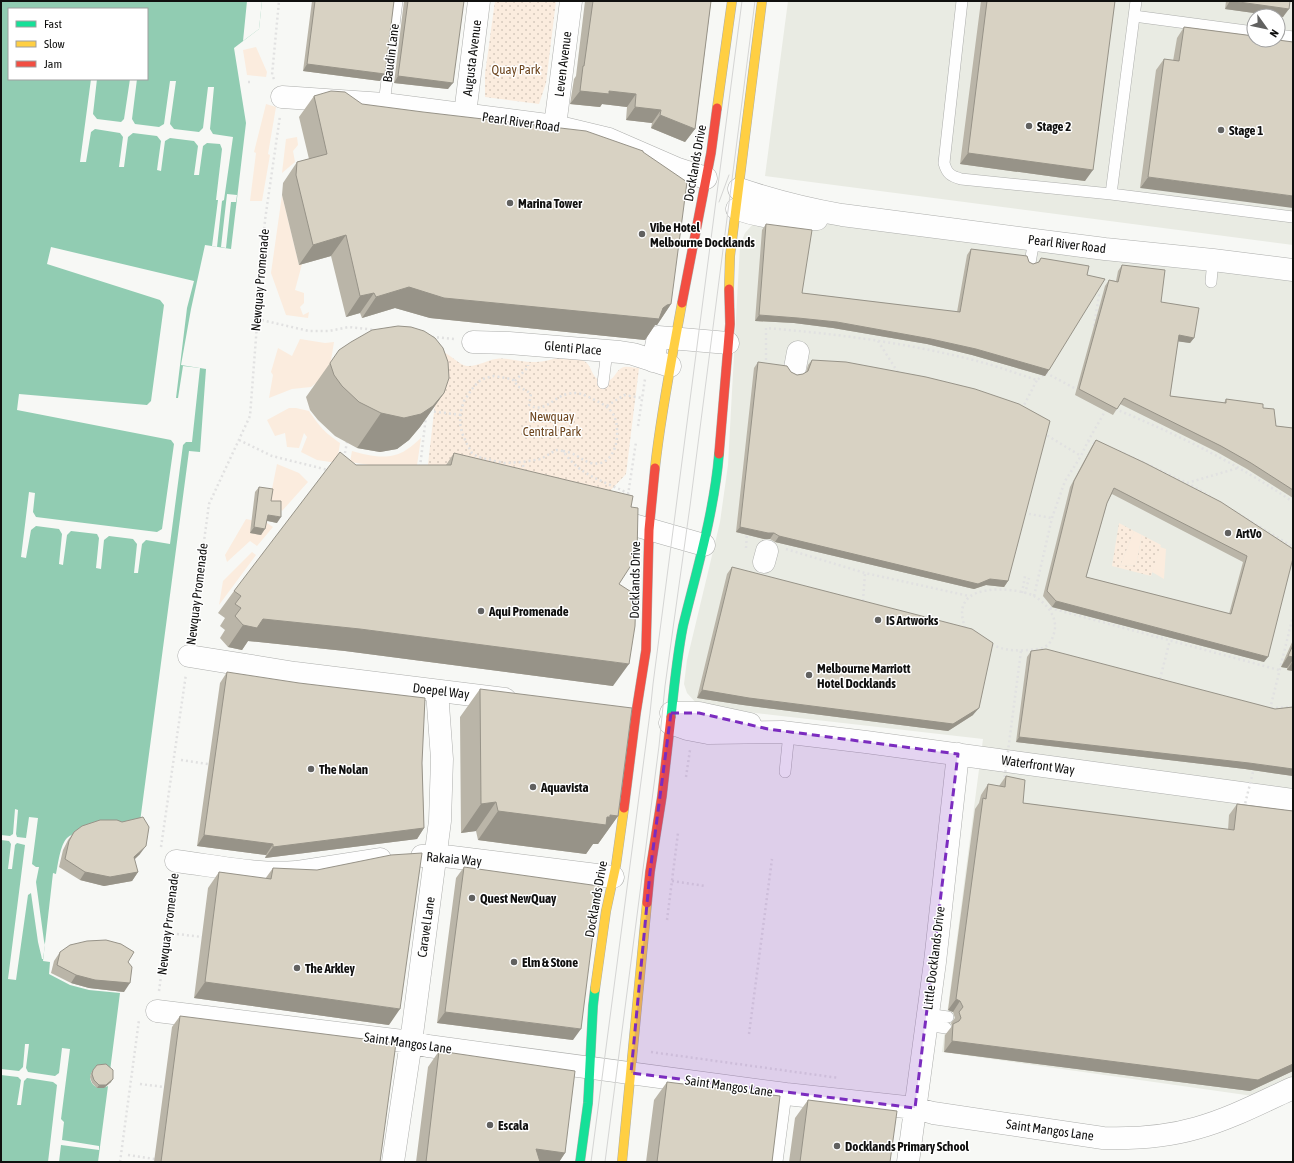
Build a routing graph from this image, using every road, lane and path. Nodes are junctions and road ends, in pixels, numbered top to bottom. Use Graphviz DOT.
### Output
graph roads {
  1 [pos="279,1"];
  2 [pos="397,1"];
  3 [pos="479,1"];
  4 [pos="571,1"];
  5 [pos="732,1"];
  6 [pos="762,1"];
  7 [pos="962,1"];
  8 [pos="1136,1"];
  9 [pos="1134,16"];
  10 [pos="1246,31"];
  11 [pos="282,97"];
  12 [pos="382,104"];
  13 [pos="465,114"];
  14 [pos="555,126"];
  15 [pos="709,184"];
  16 [pos="1111,194"];
  17 [pos="734,197"];
  18 [pos="1293,217"];
  19 [pos="1034,240"];
  20 [pos="1213,260"];
  21 [pos="1030,263"];
  22 [pos="1293,270"];
  23 [pos="1211,282"];
  24 [pos="1091,292"];
  25 [pos="257,319"];
  26 [pos="378,331"];
  27 [pos="1093,332"];
  28 [pos="430,337"];
  29 [pos="436,337"];
  30 [pos="676,339"];
  31 [pos="878,341"];
  32 [pos="473,342"];
  33 [pos="728,343"];
  34 [pos="435,345"];
  35 [pos="607,351"];
  36 [pos="657,362"];
  37 [pos="528,367"];
  38 [pos="766,368"];
  39 [pos="902,380"];
  40 [pos="1037,380"];
  41 [pos="515,381"];
  42 [pos="604,383"];
  43 [pos="1081,392"];
  44 [pos="642,398"];
  45 [pos="1102,403"];
  46 [pos="607,406"];
  47 [pos="1108,406"];
  48 [pos="1021,412"];
  49 [pos="461,415"];
  50 [pos="638,428"];
  51 [pos="1039,431"];
  52 [pos="637,435"];
  53 [pos="238,440"];
  54 [pos="1088,441"];
  55 [pos="347,442"];
  56 [pos="1101,445"];
  57 [pos="1115,450"];
  58 [pos="563,451"];
  59 [pos="1081,456"];
  60 [pos="344,459"];
  61 [pos="523,465"];
  62 [pos="1239,468"];
  63 [pos="335,471"];
  64 [pos="419,472"];
  65 [pos="524,472"];
  66 [pos="1187,483"];
  67 [pos="629,494"];
  68 [pos="622,496"];
  69 [pos="1214,498"];
  70 [pos="1293,502"];
  71 [pos="1233,510"];
  72 [pos="1023,512"];
  73 [pos="1052,518"];
  74 [pos="642,528"];
  75 [pos="748,529"];
  76 [pos="747,537"];
  77 [pos="704,545"];
  78 [pos="1293,547"];
  79 [pos="763,551"];
  80 [pos="865,573"];
  81 [pos="1025,576"];
  82 [pos="1029,578"];
  83 [pos="999,583"];
  84 [pos="997,590"];
  85 [pos="1022,592"];
  86 [pos="1026,594"];
  87 [pos="969,596"];
  88 [pos="1034,596"];
  89 [pos="870,602"];
  90 [pos="1049,608"];
  91 [pos="1293,616"];
  92 [pos="958,626"];
  93 [pos="965,628"];
  94 [pos="970,631"];
  95 [pos="1170,640"];
  96 [pos="988,643"];
  97 [pos="1043,648"];
  98 [pos="1051,650"];
  99 [pos="1021,651"];
  100 [pos="189,656"];
  101 [pos="1279,670"];
  102 [pos="1153,677"];
  103 [pos="437,691"];
  104 [pos="523,700"];
  105 [pos="1263,706"];
  106 [pos="1293,707"];
  107 [pos="1271,708"];
  108 [pos="1269,716"];
  109 [pos="666,717"];
  110 [pos="786,732"];
  111 [pos="690,748"];
  112 [pos="958,754"];
  113 [pos="181,760"];
  114 [pos="1256,761"];
  115 [pos="208,764"];
  116 [pos="785,772"];
  117 [pos="685,784"];
  118 [pos="1003,788"];
  119 [pos="1293,800"];
  120 [pos="1244,810"];
  121 [pos="679,828"];
  122 [pos="436,855"];
  123 [pos="772,859"];
  124 [pos="176,861"];
  125 [pos="613,878"];
  126 [pos="672,881"];
  127 [pos="705,886"];
  128 [pos="666,928"];
  129 [pos="177,934"];
  130 [pos="202,937"];
  131 [pos="157,1011"];
  132 [pos="749,1034"];
  133 [pos="411,1042"];
  134 [pos="651,1052"];
  135 [pos="590,1067"];
  136 [pos="631,1073"];
  137 [pos="844,1078"];
  138 [pos="140,1084"];
  139 [pos="164,1087"];
  140 [pos="1293,1088"];
  141 [pos="786,1094"];
  142 [pos="915,1108"];
  143 [pos="128,1155"];
  144 [pos="155,1159"];
  145 [pos="120,1162"];
  146 [pos="393,1162"];
  147 [pos="580,1162"];
  148 [pos="622,1162"];
  149 [pos="777,1162"];
  150 [pos="908,1162"];
  1 -- 11 [label="path"];
  2 -- 12 [label="lane, Baudin Lane"];
  3 -- 13 [label="street, Augusta Avenue"];
  4 -- 14 [label="street, Leven Avenue"];
  5 -- 15 [label="street, Docklands Drive"];
  6 -- 17 [label="street"];
  7 -- 16 [label="lane"];
  8 -- 9 [label="lane"];
  9 -- 10 [label="lane"];
  9 -- 16 [label="lane"];
  11 -- 12 [label="street, Pearl River Road"];
  11 -- 25 [label="path, Newquay Promenade"];
  12 -- 13 [label="street, Pearl River Road"];
  13 -- 14 [label="street, Pearl River Road"];
  14 -- 15 [label="street, Pearl River Road"];
  15 -- 30 [label="street, Docklands Drive"];
  16 -- 18 [label="lane"];
  17 -- 19 [label="street, Pearl River Road"];
  17 -- 33 [label="street"];
  19 -- 20 [label="street, Pearl River Road"];
  19 -- 21 [label="lane"];
  20 -- 22 [label="street, Pearl River Road"];
  20 -- 23 [label="lane"];
  24 -- 27 [label="path"];
  25 -- 26 [label="path"];
  25 -- 53 [label="path, Newquay Promenade"];
  28 -- 29 [label="path"];
  29 -- 32 [label="path"];
  29 -- 34 [label="path"];
  30 -- 33 [label="street"];
  30 -- 36 [label="street"];
  31 -- 38 [label="path"];
  31 -- 39 [label="path"];
  31 -- 40 [label="path"];
  32 -- 35 [label="street, Glenti Place"];
  33 -- 77 [label="street"];
  35 -- 36 [label="street, Glenti Place"];
  35 -- 42 [label="lane"];
  36 -- 44 [label="path"];
  36 -- 74 [label="street, Docklands Drive"];
  37 -- 41 [label="path"];
  40 -- 43 [label="path"];
  40 -- 48 [label="path"];
  41 -- 46 [label="path"];
  41 -- 49 [label="path"];
  44 -- 46 [label="path"];
  44 -- 50 [label="path"];
  45 -- 47 [label="path"];
  46 -- 58 [label="path"];
  47 -- 54 [label="path"];
  47 -- 62 [label="path"];
  49 -- 58 [label="path"];
  49 -- 64 [label="path"];
  51 -- 59 [label="path"];
  52 -- 67 [label="path"];
  53 -- 63 [label="path"];
  53 -- 100 [label="path, Newquay Promenade"];
  54 -- 56 [label="path"];
  54 -- 59 [label="path"];
  55 -- 60 [label="path"];
  57 -- 66 [label="path"];
  58 -- 67 [label="path"];
  59 -- 73 [label="path"];
  61 -- 65 [label="path"];
  62 -- 66 [label="path"];
  62 -- 70 [label="path"];
  66 -- 69 [label="path"];
  67 -- 68 [label="path"];
  71 -- 78 [label="path"];
  72 -- 73 [label="path"];
  73 -- 88 [label="path"];
  74 -- 77 [label="street"];
  74 -- 125 [label="street, Docklands Drive"];
  75 -- 76 [label="path"];
  76 -- 79 [label="path"];
  76 -- 79 [label="path"];
  77 -- 109 [label="street"];
  79 -- 80 [label="path"];
  80 -- 87 [label="path"];
  80 -- 89 [label="path"];
  81 -- 85 [label="path"];
  82 -- 86 [label="path"];
  83 -- 84 [label="path"];
  84 -- 85 [label="path"];
  84 -- 87 [label="path"];
  85 -- 86 [label="path"];
  86 -- 88 [label="path"];
  87 -- 93 [label="path"];
  88 -- 90 [label="path"];
  90 -- 95 [label="path"];
  90 -- 97 [label="path"];
  91 -- 101 [label="path, bridge"];
  92 -- 93 [label="path"];
  93 -- 94 [label="path"];
  95 -- 101 [label="path"];
  95 -- 102 [label="path"];
  96 -- 99 [label="path"];
  97 -- 98 [label="path"];
  97 -- 99 [label="path"];
  99 -- 118 [label="path, bridge"];
  100 -- 103 [label="street, Doepel Way"];
  100 -- 124 [label="path, Newquay Promenade"];
  101 -- 107 [label="path, bridge"];
  103 -- 104 [label="street, Doepel Way"];
  103 -- 122 [label="street, Caravel Lane"];
  105 -- 107 [label="path"];
  106 -- 107 [label="path"];
  107 -- 108 [label="path"];
  109 -- 110 [label="street, Waterfront Way"];
  109 -- 136 [label="street"];
  110 -- 112 [label="street, Waterfront Way"];
  110 -- 116 [label="lane"];
  111 -- 117 [label="path"];
  112 -- 119 [label="street, Waterfront Way"];
  112 -- 142 [label="street, Little Docklands Drive"];
  113 -- 115 [label="path"];
  114 -- 120 [label="path, bridge"];
  121 -- 126 [label="path"];
  122 -- 124 [label="street, Rakaia Way"];
  122 -- 125 [label="street, Rakaia Way"];
  122 -- 133 [label="street, Caravel Lane"];
  123 -- 132 [label="path"];
  124 -- 131 [label="path, Newquay Promenade"];
  125 -- 135 [label="street, Docklands Drive"];
  126 -- 127 [label="path"];
  126 -- 128 [label="path"];
  129 -- 130 [label="path"];
  131 -- 133 [label="street, Saint Mangos Lane"];
  131 -- 145 [label="path"];
  133 -- 135 [label="street, Saint Mangos Lane"];
  133 -- 146 [label="street, Caravel Lane"];
  134 -- 137 [label="path"];
  135 -- 136 [label="street, Saint Mangos Lane"];
  135 -- 147 [label="street, Docklands Drive"];
  136 -- 141 [label="street, Saint Mangos Lane"];
  136 -- 148 [label="street"];
  138 -- 139 [label="path"];
  140 -- 142 [label="street, Saint Mangos Lane"];
  141 -- 142 [label="street, Saint Mangos Lane"];
  141 -- 149 [label="lane"];
  142 -- 150 [label="street, Little Docklands Drive"];
  143 -- 144 [label="path"];
}
